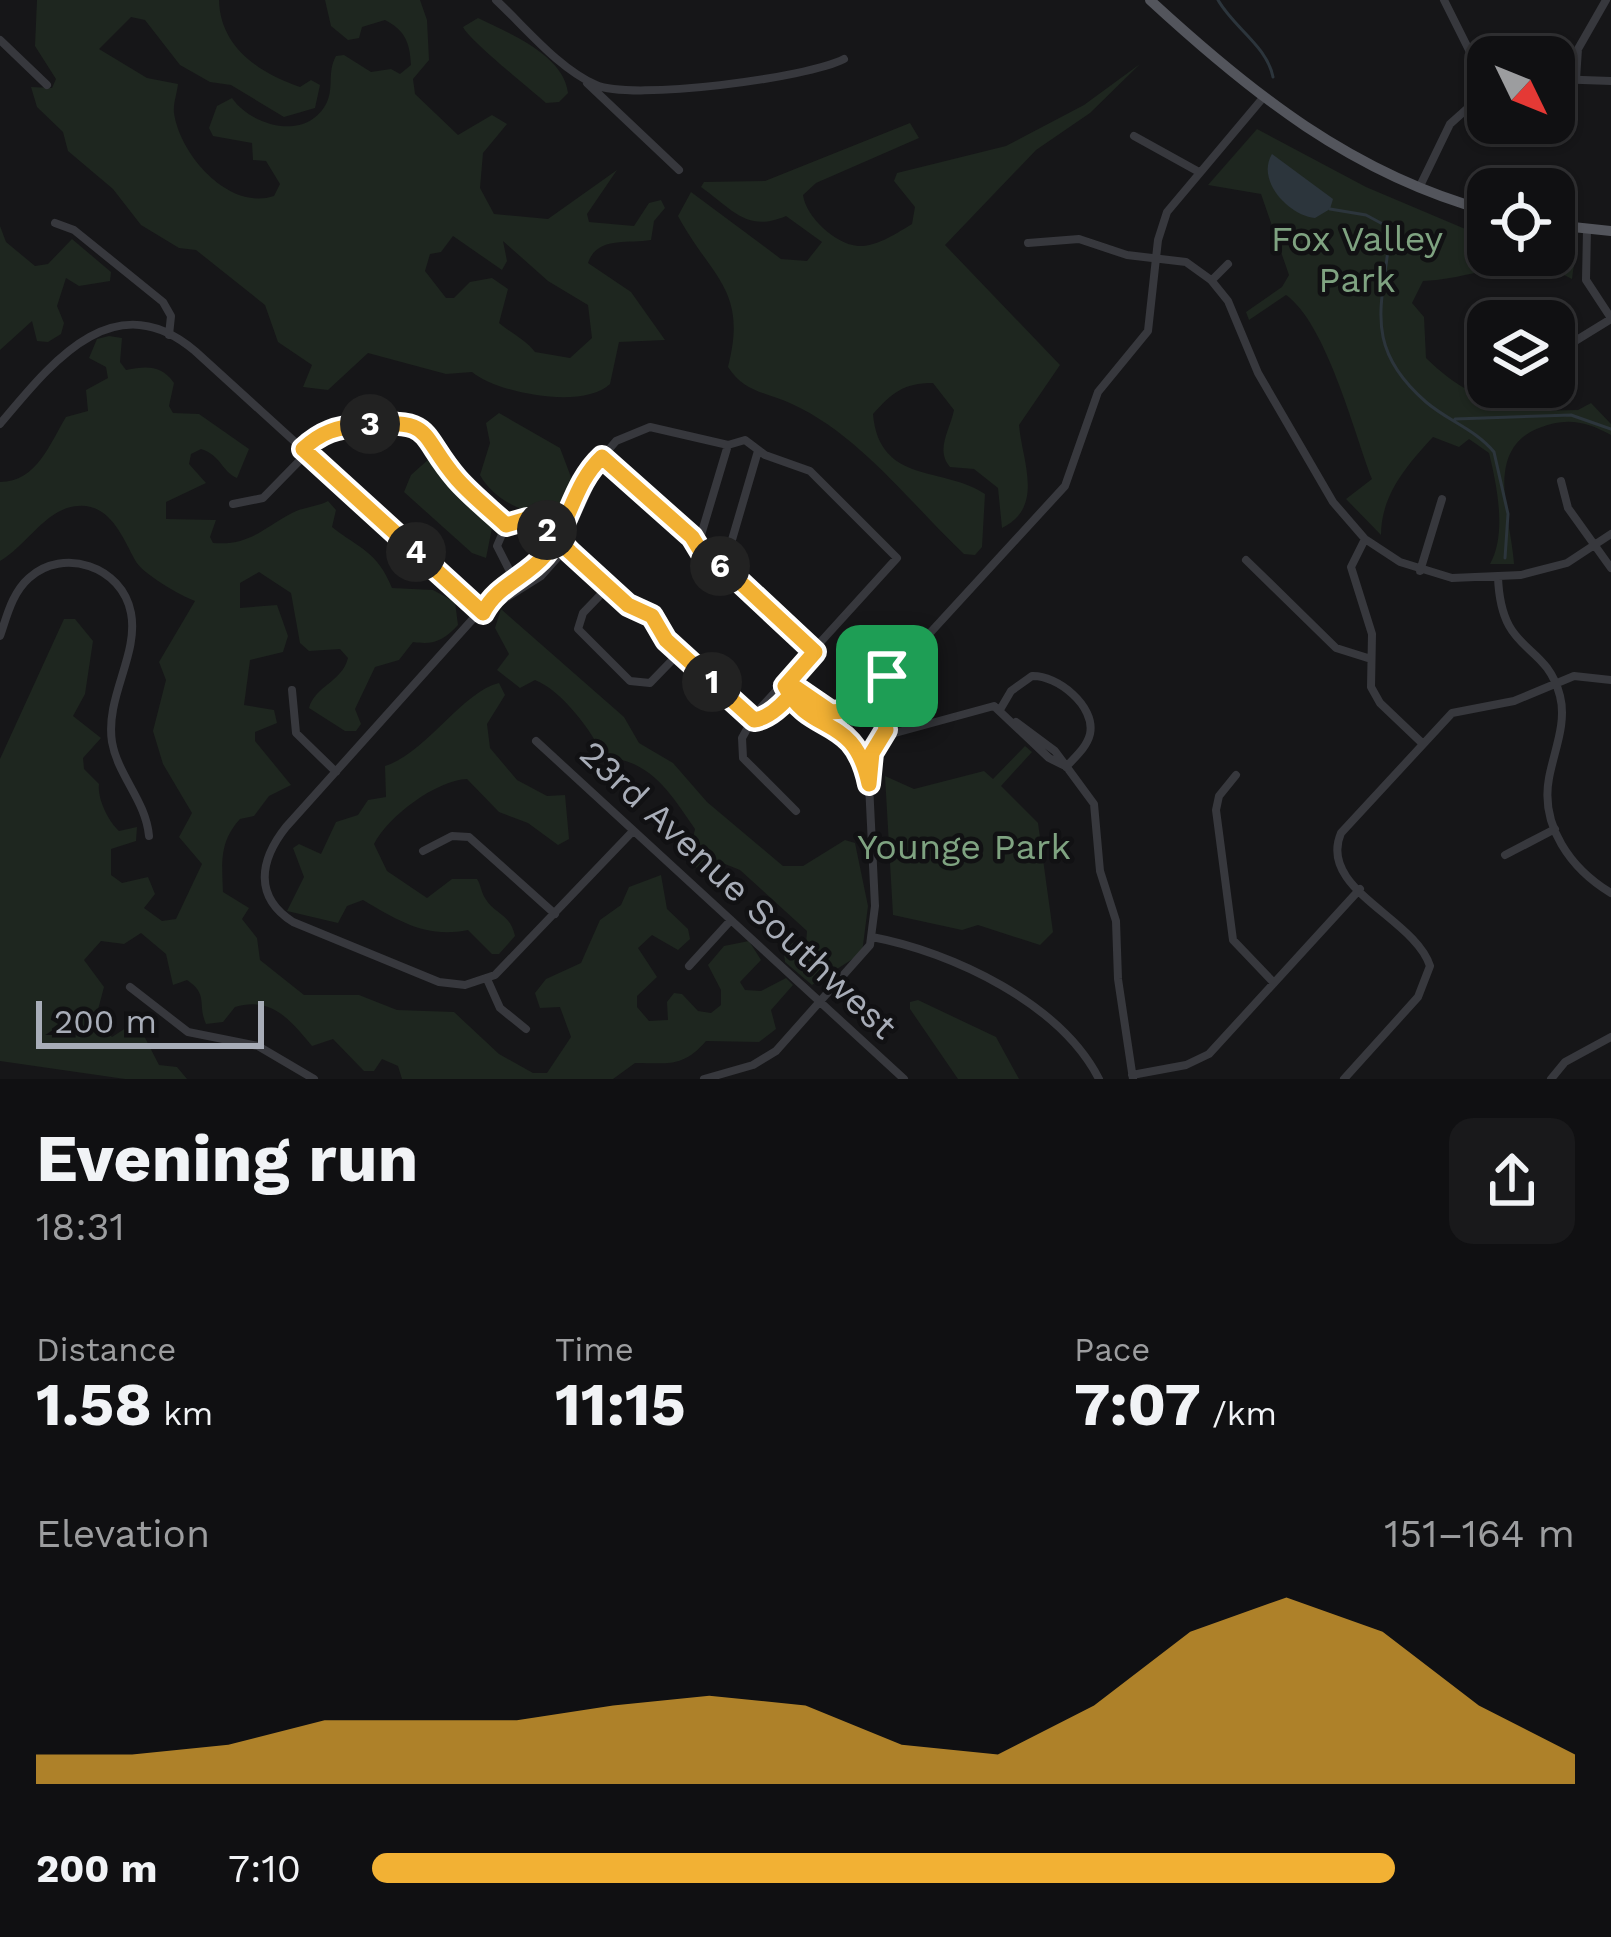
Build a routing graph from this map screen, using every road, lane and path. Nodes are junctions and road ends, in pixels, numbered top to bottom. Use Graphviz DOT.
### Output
graph roads {
  1 [pos="496,0"];
  2 [pos="1150,0"];
  3 [pos="1444,0"];
  4 [pos="1606,0"];
  5 [pos="0,40"];
  6 [pos="1467,47"];
  7 [pos="844,59"];
  8 [pos="582,78"];
  9 [pos="1576,79"];
  10 [pos="1611,81"];
  11 [pos="47,85"];
  12 [pos="1262,100"];
  13 [pos="1467,110"];
  14 [pos="1134,136"];
  15 [pos="679,170"];
  16 [pos="1199,172"];
  17 [pos="1419,188"];
  18 [pos="1467,204"];
  19 [pos="55,223"];
  20 [pos="1575,228"];
  21 [pos="1587,229"];
  22 [pos="1611,231"];
  23 [pos="1028,243"];
  24 [pos="1157,260"];
  25 [pos="1228,264"];
  26 [pos="1211,280"];
  27 [pos="1611,318"];
  28 [pos="169,335"];
  29 [pos="1575,341"];
  30 [pos="0,424"];
  31 [pos="728,445"];
  32 [pos="758,451"];
  33 [pos="307,452"];
  34 [pos="602,457"];
  35 [pos="1561,481"];
  36 [pos="1442,499"];
  37 [pos="232,504"];
  38 [pos="506,525"];
  39 [pos="1611,534"];
  40 [pos="1366,538"];
  41 [pos="560,541"];
  42 [pos="698,545"];
  43 [pos="1593,548"];
  44 [pos="1246,560"];
  45 [pos="724,567"];
  46 [pos="1611,568"];
  47 [pos="1420,571"];
  48 [pos="1498,577"];
  49 [pos="516,585"];
  50 [pos="608,586"];
  51 [pos="483,613"];
  52 [pos="0,637"];
  53 [pos="680,652"];
  54 [pos="815,652"];
  55 [pos="1372,659"];
  56 [pos="887,676"];
  57 [pos="1611,680"];
  58 [pos="1555,682"];
  59 [pos="785,686"];
  60 [pos="292,690"];
  61 [pos="793,692"];
  62 [pos="860,709"];
  63 [pos="1000,709"];
  64 [pos="883,715"];
  65 [pos="754,720"];
  66 [pos="907,731"];
  67 [pos="852,738"];
  68 [pos="881,740"];
  69 [pos="536,741"];
  70 [pos="1422,743"];
  71 [pos="1066,767"];
  72 [pos="336,772"];
  73 [pos="1236,775"];
  74 [pos="869,784"];
  75 [pos="796,811"];
  76 [pos="1555,830"];
  77 [pos="633,831"];
  78 [pos="149,836"];
  79 [pos="423,851"];
  80 [pos="1505,855"];
  81 [pos="1360,889"];
  82 [pos="1611,892"];
  83 [pos="555,914"];
  84 [pos="731,920"];
  85 [pos="872,937"];
  86 [pos="689,966"];
  87 [pos="487,980"];
  88 [pos="1274,983"];
  89 [pos="130,987"];
  90 [pos="822,1004"];
  91 [pos="526,1029"];
  92 [pos="1611,1037"];
  93 [pos="1133,1077"];
  94 [pos="314,1079"];
  95 [pos="704,1079"];
  96 [pos="903,1079"];
  97 [pos="1099,1079"];
  98 [pos="1344,1079"];
  99 [pos="1551,1079"];
  1 -- 8 [label="street"];
  2 -- 12 [label="main road"];
  3 -- 6 [label="street"];
  4 -- 9 [label="street"];
  5 -- 11 [label="street"];
  7 -- 8 [label="street"];
  8 -- 15 [label="street"];
  9 -- 10 [label="street"];
  12 -- 16 [label="street"];
  12 -- 17 [label="main road"];
  13 -- 17 [label="street"];
  14 -- 16 [label="street"];
  16 -- 24 [label="street"];
  17 -- 18 [label="main road"];
  19 -- 28 [label="street"];
  20 -- 21 [label="main road"];
  21 -- 22 [label="main road"];
  21 -- 27 [label="street"];
  23 -- 24 [label="street"];
  24 -- 26 [label="street"];
  24 -- 56 [label="street"];
  25 -- 26 [label="street"];
  26 -- 40 [label="street"];
  27 -- 29 [label="street"];
  28 -- 30 [label="street"];
  28 -- 33 [label="street"];
  31 -- 32 [label="street"];
  31 -- 34 [label="street"];
  31 -- 42 [label="street"];
  32 -- 45 [label="street"];
  32 -- 54 [label="street"];
  33 -- 37 [label="street"];
  33 -- 38 [label="street"];
  33 -- 51 [label="street"];
  34 -- 41 [label="street"];
  34 -- 42 [label="street"];
  35 -- 43 [label="street"];
  36 -- 47 [label="street"];
  38 -- 41 [label="street"];
  38 -- 49 [label="street"];
  39 -- 43 [label="street"];
  40 -- 47 [label="street"];
  40 -- 55 [label="street"];
  41 -- 49 [label="street"];
  41 -- 50 [label="street"];
  42 -- 45 [label="street"];
  43 -- 46 [label="street"];
  43 -- 48 [label="street"];
  44 -- 55 [label="street"];
  45 -- 54 [label="street"];
  47 -- 48 [label="street"];
  48 -- 58 [label="street"];
  49 -- 51 [label="street"];
  50 -- 53 [label="street"];
  50 -- 53 [label="street"];
  51 -- 72 [label="street"];
  52 -- 78 [label="street"];
  53 -- 65 [label="street"];
  54 -- 59 [label="street"];
  54 -- 61 [label="street"];
  55 -- 70 [label="street"];
  56 -- 62 [label="street"];
  56 -- 64 [label="street"];
  57 -- 58 [label="street"];
  58 -- 70 [label="street"];
  58 -- 76 [label="street"];
  59 -- 61 [label="street"];
  59 -- 65 [label="street"];
  60 -- 72 [label="street"];
  61 -- 62 [label="street"];
  61 -- 65 [label="street"];
  61 -- 67 [label="street"];
  62 -- 64 [label="street"];
  62 -- 67 [label="street"];
  63 -- 66 [label="street"];
  63 -- 71 [label="street"];
  63 -- 71 [label="street"];
  64 -- 66 [label="street"];
  64 -- 68 [label="street"];
  65 -- 75 [label="street"];
  66 -- 68 [label="street"];
  67 -- 68 [label="street"];
  67 -- 74 [label="street"];
  68 -- 74 [label="street"];
  69 -- 77 [label="street, 23rd Avenue Southwest"];
  70 -- 81 [label="street"];
  71 -- 93 [label="street"];
  72 -- 87 [label="street"];
  73 -- 88 [label="street"];
  74 -- 85 [label="street"];
  76 -- 80 [label="street"];
  76 -- 82 [label="street"];
  77 -- 83 [label="street"];
  77 -- 84 [label="street, 23rd Avenue Southwest"];
  79 -- 83 [label="street"];
  81 -- 88 [label="street"];
  81 -- 98 [label="street"];
  83 -- 87 [label="street"];
  84 -- 86 [label="street"];
  84 -- 90 [label="street, 23rd Avenue Southwest"];
  85 -- 90 [label="street"];
  85 -- 97 [label="street"];
  87 -- 91 [label="street"];
  88 -- 93 [label="street"];
  89 -- 94 [label="street"];
  90 -- 95 [label="street"];
  90 -- 96 [label="street, 23rd Avenue Southwest"];
  92 -- 99 [label="street"];
}
